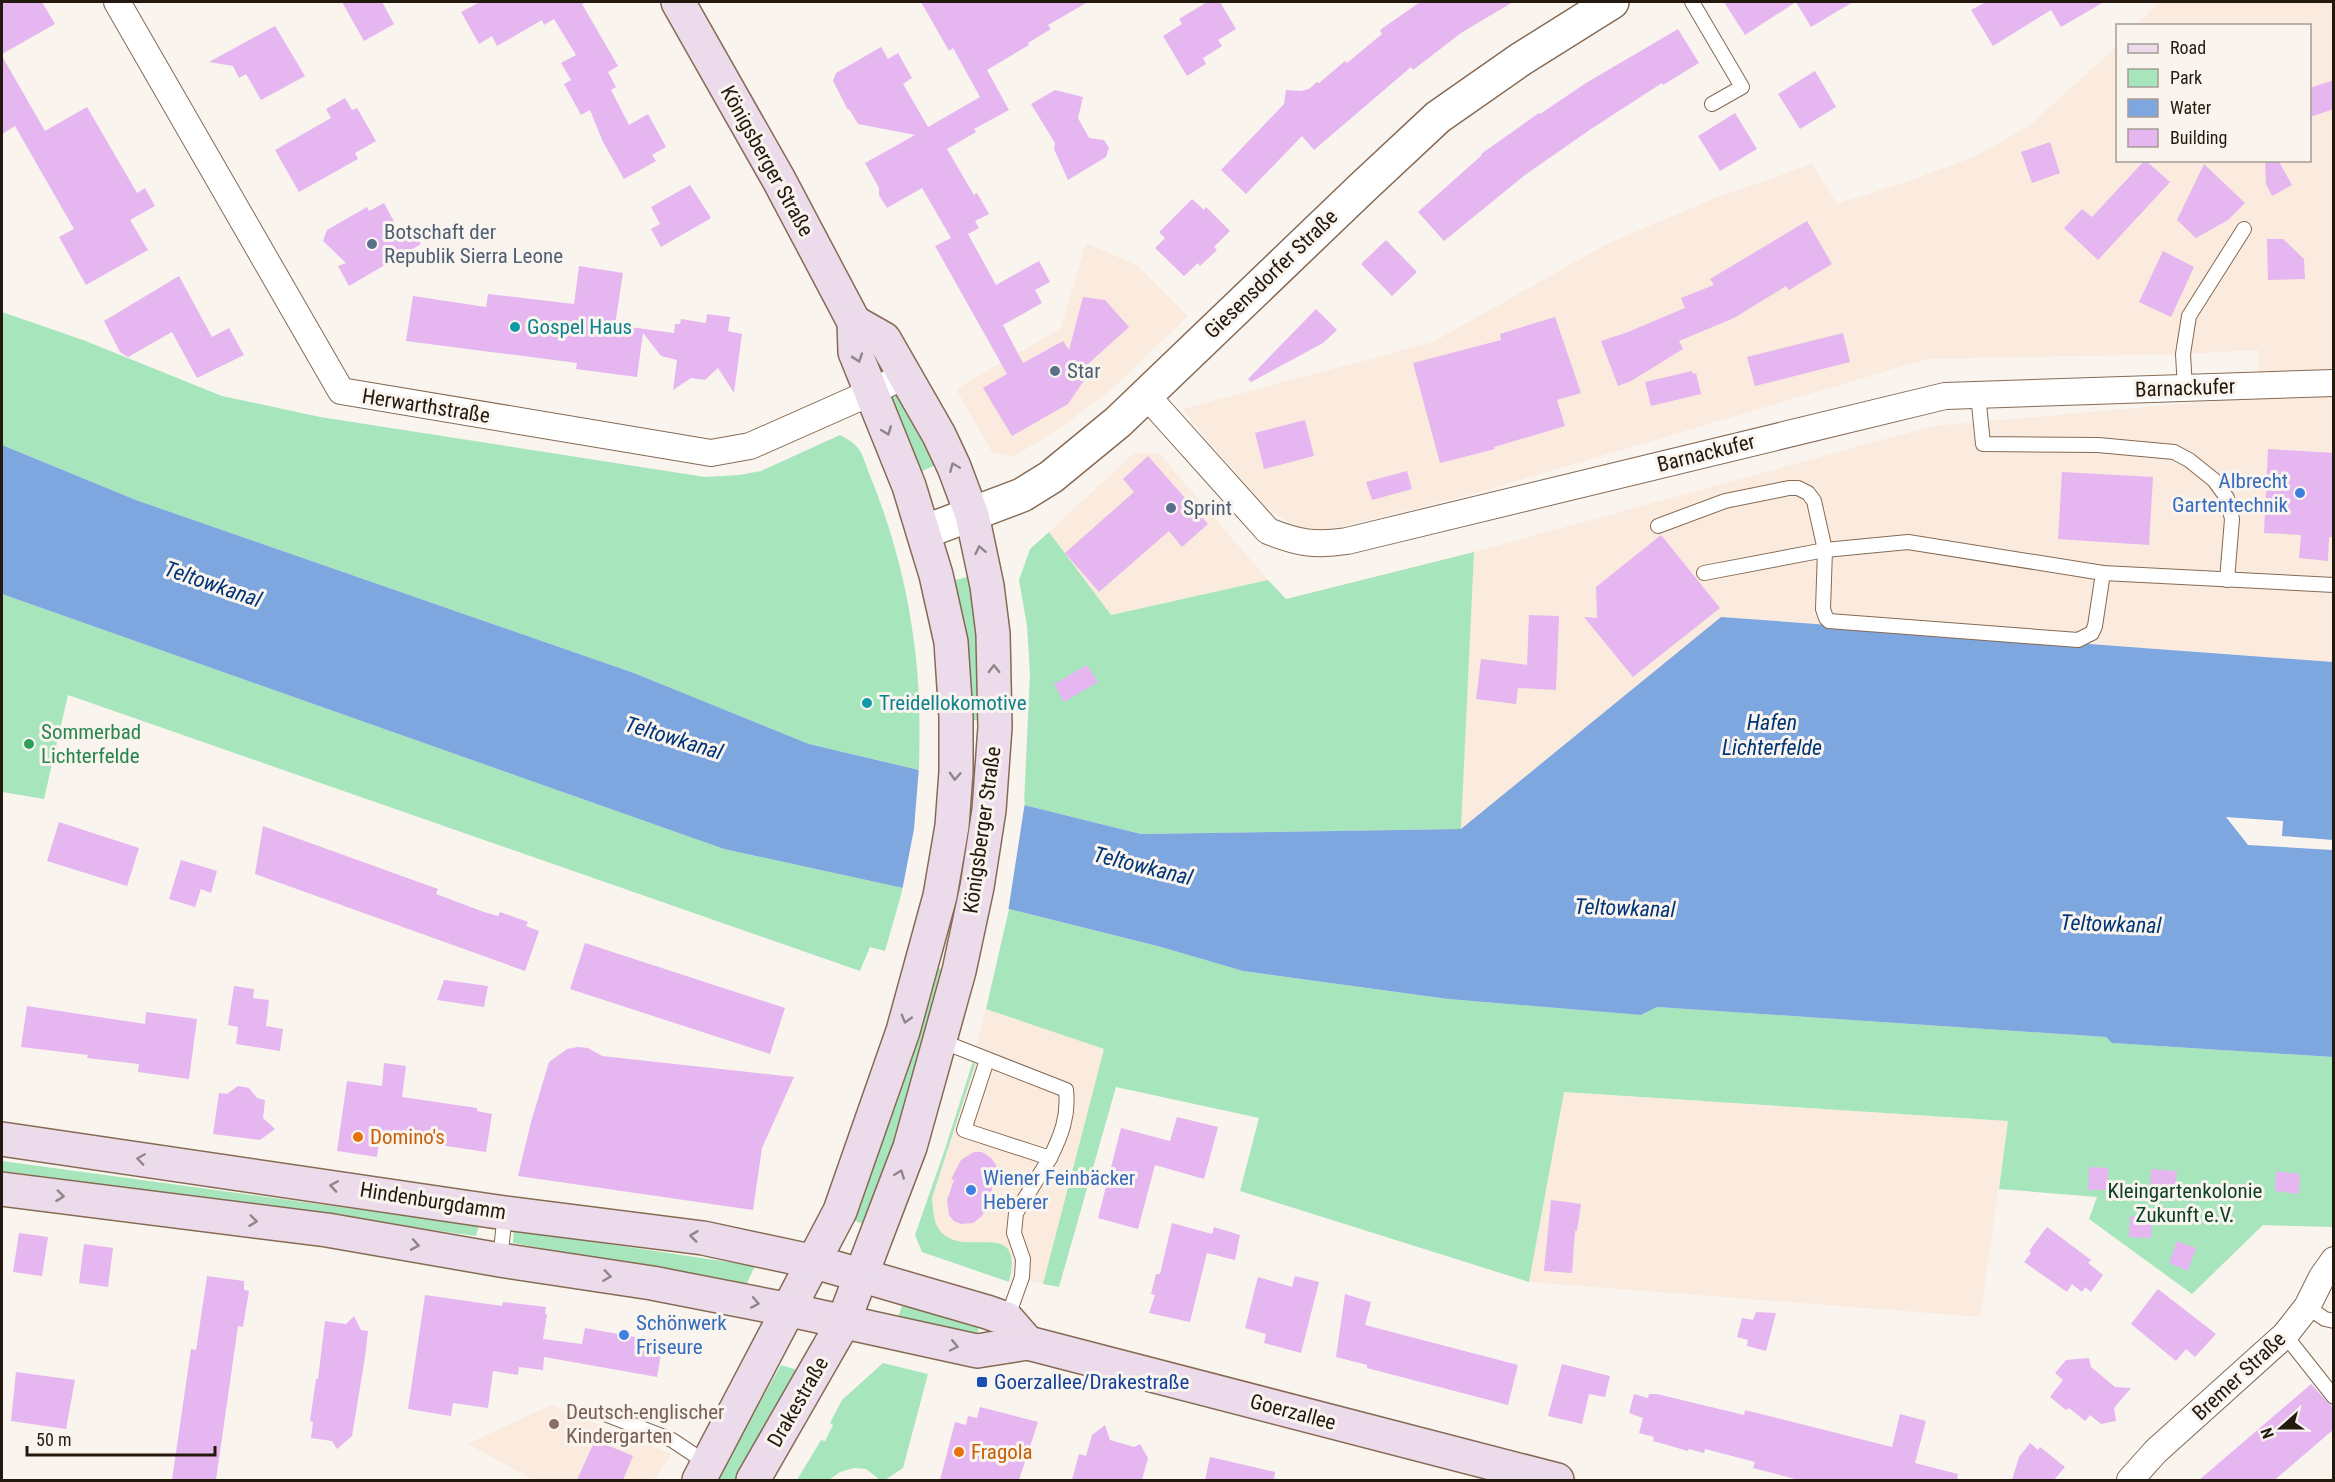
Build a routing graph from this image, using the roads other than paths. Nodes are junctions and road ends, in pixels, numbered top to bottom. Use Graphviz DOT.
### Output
graph roads {
  1 [pos="117,2"];
  2 [pos="678,2"];
  3 [pos="1612,2"];
  4 [pos="1692,2"];
  5 [pos="1712,104"];
  6 [pos="2244,229"];
  7 [pos="854,322"];
  8 [pos="905,375"];
  9 [pos="2334,383"];
  10 [pos="2186,388"];
  11 [pos="872,392"];
  12 [pos="1978,394"];
  13 [pos="1146,395"];
  14 [pos="972,515"];
  15 [pos="1658,526"];
  16 [pos="924,532"];
  17 [pos="1825,550"];
  18 [pos="1704,573"];
  19 [pos="2103,573"];
  20 [pos="2227,580"];
  21 [pos="2334,585"];
  22 [pos="941,1041"];
  23 [pos="987,1060"];
  24 [pos="2,1139"];
  25 [pos="1050,1158"];
  26 [pos="2,1189"];
  27 [pos="505,1213"];
  28 [pos="500,1260"];
  29 [pos="2334,1260"];
  30 [pos="814,1262"];
  31 [pos="862,1276"];
  32 [pos="2307,1307"];
  33 [pos="790,1310"];
  34 [pos="1007,1318"];
  35 [pos="2334,1321"];
  36 [pos="843,1323"];
  37 [pos="2285,1335"];
  38 [pos="1028,1343"];
  39 [pos="2334,1397"];
  40 [pos="605,1414"];
  41 [pos="703,1472"];
  42 [pos="1507,1474"];
  43 [pos="753,1480"];
  44 [pos="1557,1480"];
  45 [pos="2130,1480"];
  1 -- 11 [label="street, Herwarthstraße"];
  2 -- 7 [label="main road, Königsberger Straße"];
  3 -- 13 [label="street, Giesensdorfer Straße"];
  4 -- 5 [label="lane"];
  6 -- 10 [label="lane"];
  7 -- 8 [label="main road, Königsberger Straße"];
  7 -- 11 [label="main road, Königsberger Straße, one-way"];
  8 -- 11 [label="street, Herwarthstraße"];
  14 -- 8 [label="main road, Königsberger Straße, one-way"];
  9 -- 10 [label="street, Barnackufer"];
  10 -- 12 [label="street, Barnackufer"];
  11 -- 16 [label="main road, Königsberger Straße, one-way"];
  12 -- 13 [label="street, Barnackufer"];
  12 -- 20 [label="lane"];
  13 -- 14 [label="street, Giesensdorfer Straße"];
  14 -- 16 [label="street, Giesensdorfer Straße"];
  22 -- 14 [label="main road, Königsberger Straße, one-way"];
  15 -- 17 [label="lane"];
  16 -- 30 [label="main road, Königsberger Straße, one-way"];
  17 -- 18 [label="lane"];
  17 -- 19 [label="lane"];
  17 -- 19 [label="lane"];
  19 -- 20 [label="lane"];
  20 -- 21 [label="lane"];
  22 -- 23 [label="lane"];
  31 -- 22 [label="main road, Königsberger Straße, one-way"];
  23 -- 25 [label="lane"];
  23 -- 25 [label="lane"];
  27 -- 24 [label="main road, Hindenburgdamm, one-way"];
  25 -- 34 [label="lane"];
  26 -- 28 [label="main road, one-way"];
  27 -- 28 [label="lane"];
  30 -- 27 [label="main road, Hindenburgdamm, one-way"];
  28 -- 33 [label="main road, one-way"];
  29 -- 32 [label="street, Bremer Straße"];
  30 -- 31 [label="main road, Hindenburgdamm"];
  30 -- 33 [label="main road, Königsberger Straße"];
  31 -- 34 [label="main road"];
  31 -- 36 [label="main road, Königsberger Straße"];
  32 -- 35 [label="lane"];
  32 -- 37 [label="street, Bremer Straße"];
  33 -- 36 [label="main road"];
  33 -- 41 [label="main road"];
  34 -- 38 [label="main road"];
  36 -- 38 [label="main road, Goerzallee, one-way"];
  36 -- 43 [label="main road, Drakestraße"];
  37 -- 39 [label="lane"];
  37 -- 45 [label="street, Bremer Straße"];
  38 -- 42 [label="main road, Goerzallee"];
  40 -- 41 [label="lane"];
  42 -- 44 [label="main road, Goerzallee"];
}
